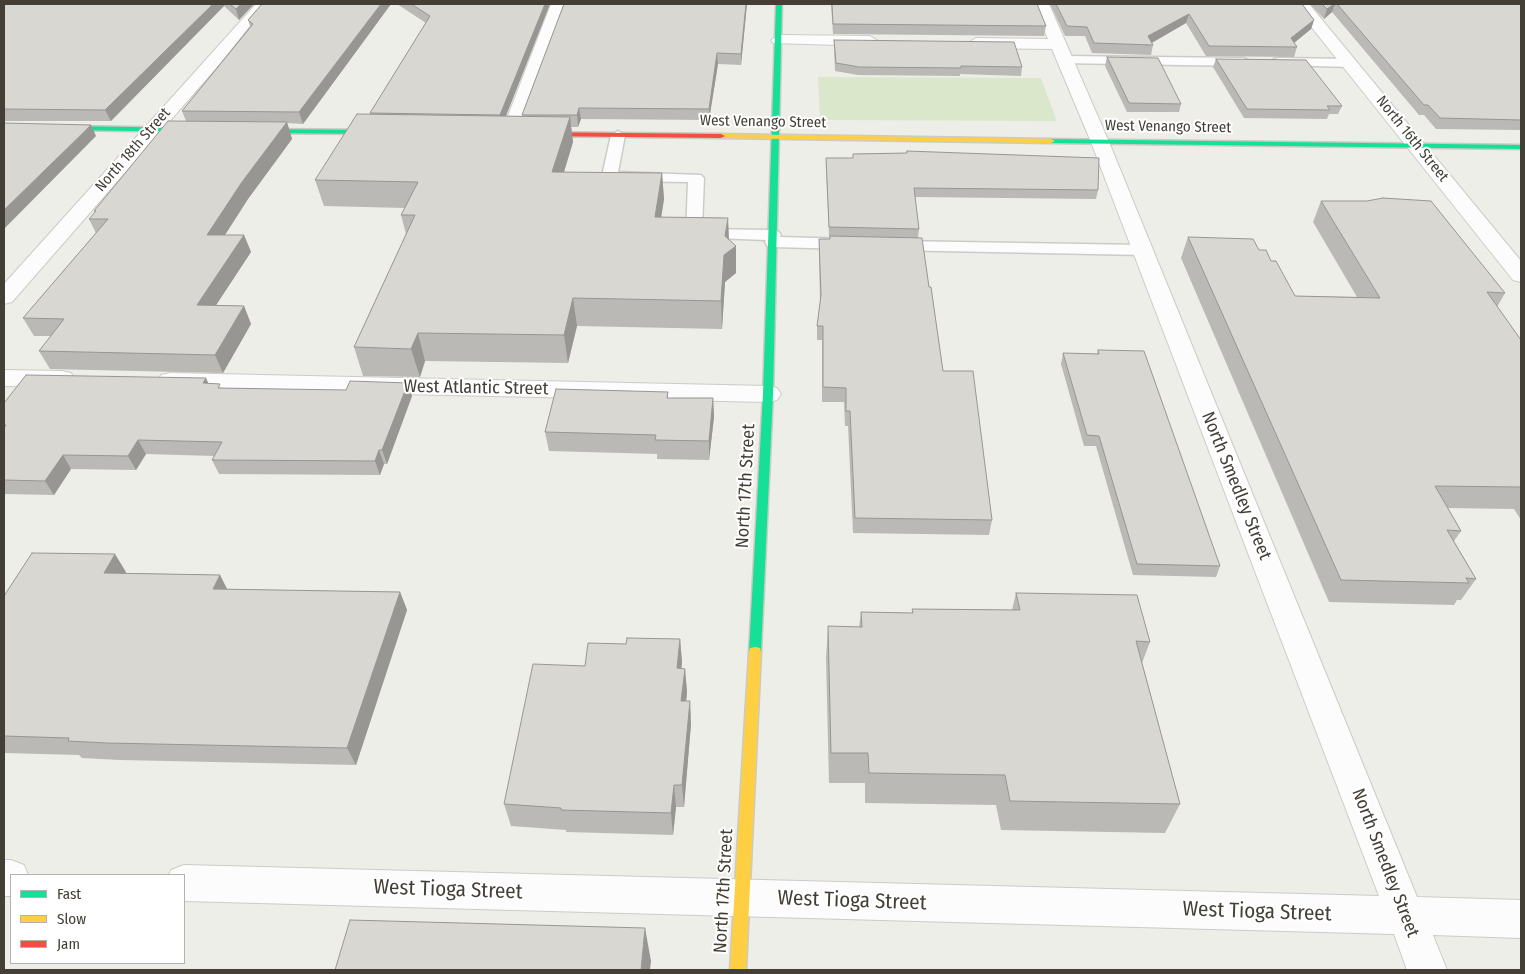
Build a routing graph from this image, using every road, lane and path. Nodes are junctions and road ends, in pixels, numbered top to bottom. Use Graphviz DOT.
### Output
graph roads {
  1 [pos="264,4"];
  2 [pos="559,4"];
  3 [pos="779,4"];
  4 [pos="1041,4"];
  5 [pos="1301,4"];
  6 [pos="779,40"];
  7 [pos="888,41"];
  8 [pos="958,42"];
  9 [pos="1060,52"];
  10 [pos="1350,63"];
  11 [pos="4,127"];
  12 [pos="151,129"];
  13 [pos="211,130"];
  14 [pos="241,130"];
  15 [pos="390,132"];
  16 [pos="505,133"];
  17 [pos="618,135"];
  18 [pos="776,137"];
  19 [pos="1100,142"];
  20 [pos="1418,146"];
  21 [pos="1521,147"];
  22 [pos="773,238"];
  23 [pos="860,245"];
  24 [pos="880,245"];
  25 [pos="1143,250"];
  26 [pos="1521,275"];
  27 [pos="4,297"];
  28 [pos="4,378"];
  29 [pos="83,380"];
  30 [pos="143,381"];
  31 [pos="768,394"];
  32 [pos="185,883"];
  33 [pos="741,898"];
  34 [pos="1406,916"];
  35 [pos="1521,919"];
  36 [pos="738,970"];
  37 [pos="1427,970"];
  1 -- 12 [label="street, North 18th Street"];
  2 -- 16 [label="street"];
  3 -- 6 [label="street, North 17th Street"];
  4 -- 9 [label="street, North Smedley Street"];
  5 -- 10 [label="street, North 16th Street"];
  6 -- 7 [label="street"];
  6 -- 18 [label="street, North 17th Street"];
  8 -- 9 [label="street"];
  9 -- 10 [label="lane"];
  9 -- 19 [label="street, North Smedley Street"];
  10 -- 20 [label="street, North 16th Street"];
  11 -- 12 [label="street"];
  12 -- 13 [label="street"];
  12 -- 27 [label="street, North 18th Street"];
  14 -- 15 [label="street"];
  16 -- 17 [label="street, West Venango Street"];
  17 -- 18 [label="street, West Venango Street"];
  17 -- 22 [label="lane"];
  18 -- 19 [label="street, West Venango Street"];
  18 -- 22 [label="street, North 17th Street"];
  19 -- 20 [label="street, West Venango Street"];
  19 -- 25 [label="street, North Smedley Street"];
  20 -- 21 [label="street, West Venango Street"];
  20 -- 26 [label="street, North 16th Street"];
  22 -- 23 [label="lane"];
  22 -- 31 [label="street, North 17th Street"];
  24 -- 25 [label="lane"];
  25 -- 34 [label="street, North Smedley Street"];
  28 -- 29 [label="street"];
  30 -- 31 [label="street, West Atlantic Street"];
  31 -- 33 [label="street, North 17th Street"];
  32 -- 33 [label="street, West Tioga Street"];
  33 -- 34 [label="street, West Tioga Street"];
  33 -- 36 [label="street, North 17th Street"];
  34 -- 35 [label="street, West Tioga Street"];
  34 -- 37 [label="street, North Smedley Street"];
}
